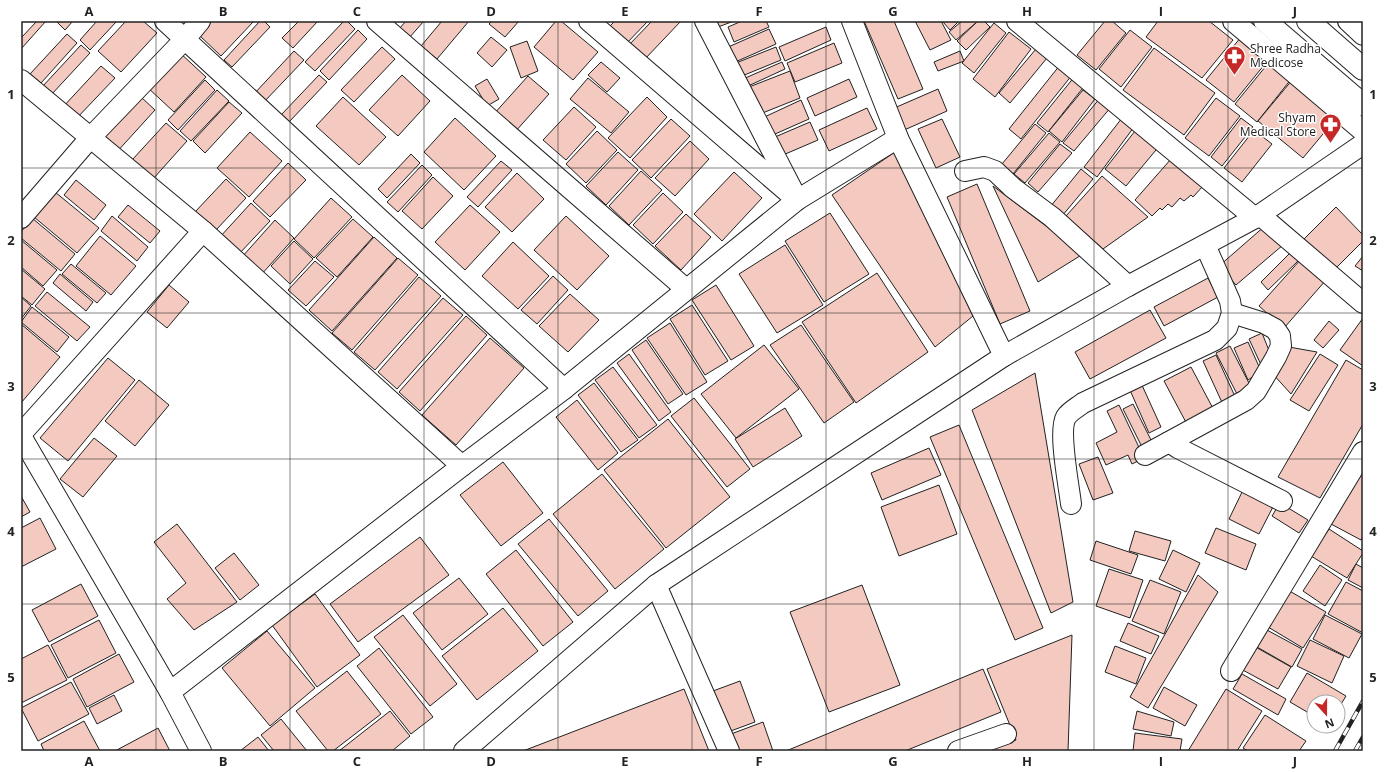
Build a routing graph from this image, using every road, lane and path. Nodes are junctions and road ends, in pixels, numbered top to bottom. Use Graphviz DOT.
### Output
graph roads {
  1 [pos="165,21"];
  2 [pos="200,21"];
  3 [pos="377,21"];
  4 [pos="589,21"];
  5 [pos="705,21"];
  6 [pos="852,21"];
  7 [pos="1017,21"];
  8 [pos="1233,21"];
  9 [pos="1265,21"];
  10 [pos="1308,21"];
  11 [pos="1348,21"];
  12 [pos="1363,35"];
  13 [pos="185,39"];
  14 [pos="1363,69"];
  15 [pos="21,80"];
  16 [pos="1363,105"];
  17 [pos="1363,131"];
  18 [pos="90,138"];
  19 [pos="898,138"];
  20 [pos="1363,144"];
  21 [pos="965,171"];
  22 [pos="797,200"];
  23 [pos="1258,217"];
  24 [pos="21,218"];
  25 [pos="203,231"];
  26 [pos="1205,246"];
  27 [pos="1128,286"];
  28 [pos="686,289"];
  29 [pos="1363,302"];
  30 [pos="1232,313"];
  31 [pos="1004,356"];
  32 [pos="564,389"];
  33 [pos="21,435"];
  34 [pos="1169,442"];
  35 [pos="1363,452"];
  36 [pos="1145,455"];
  37 [pos="462,466"];
  38 [pos="1282,501"];
  39 [pos="1071,504"];
  40 [pos="656,585"];
  41 [pos="1231,671"];
  42 [pos="170,692"];
  43 [pos="1006,734"];
  44 [pos="474,747"];
  45 [pos="201,751"];
  46 [pos="729,751"];
  47 [pos="958,751"];
  1 -- 13 [label="street"];
  2 -- 13 [label="street"];
  3 -- 28 [label="street"];
  4 -- 22 [label="street"];
  5 -- 22 [label="street"];
  6 -- 19 [label="street"];
  7 -- 23 [label="street"];
  8 -- 17 [label="street"];
  9 -- 16 [label="main road"];
  10 -- 14 [label="main road"];
  11 -- 12 [label="street"];
  13 -- 18 [label="street"];
  13 -- 32 [label="street"];
  15 -- 18 [label="street"];
  18 -- 24 [label="street"];
  18 -- 25 [label="street"];
  19 -- 22 [label="street"];
  19 -- 31 [label="street"];
  20 -- 23 [label="street"];
  21 -- 27 [label="street"];
  22 -- 28 [label="street"];
  23 -- 26 [label="street"];
  23 -- 29 [label="street"];
  25 -- 33 [label="street"];
  25 -- 37 [label="street"];
  26 -- 27 [label="street"];
  26 -- 30 [label="street"];
  27 -- 31 [label="street"];
  28 -- 32 [label="street"];
  30 -- 34 [label="street"];
  30 -- 39 [label="street"];
  31 -- 40 [label="street"];
  32 -- 37 [label="street"];
  33 -- 42 [label="street"];
  34 -- 36 [label="street"];
  34 -- 38 [label="street"];
  35 -- 41 [label="street"];
  37 -- 42 [label="street"];
  40 -- 44 [label="street"];
  40 -- 46 [label="street"];
  42 -- 45 [label="street"];
  43 -- 47 [label="street"];
}
